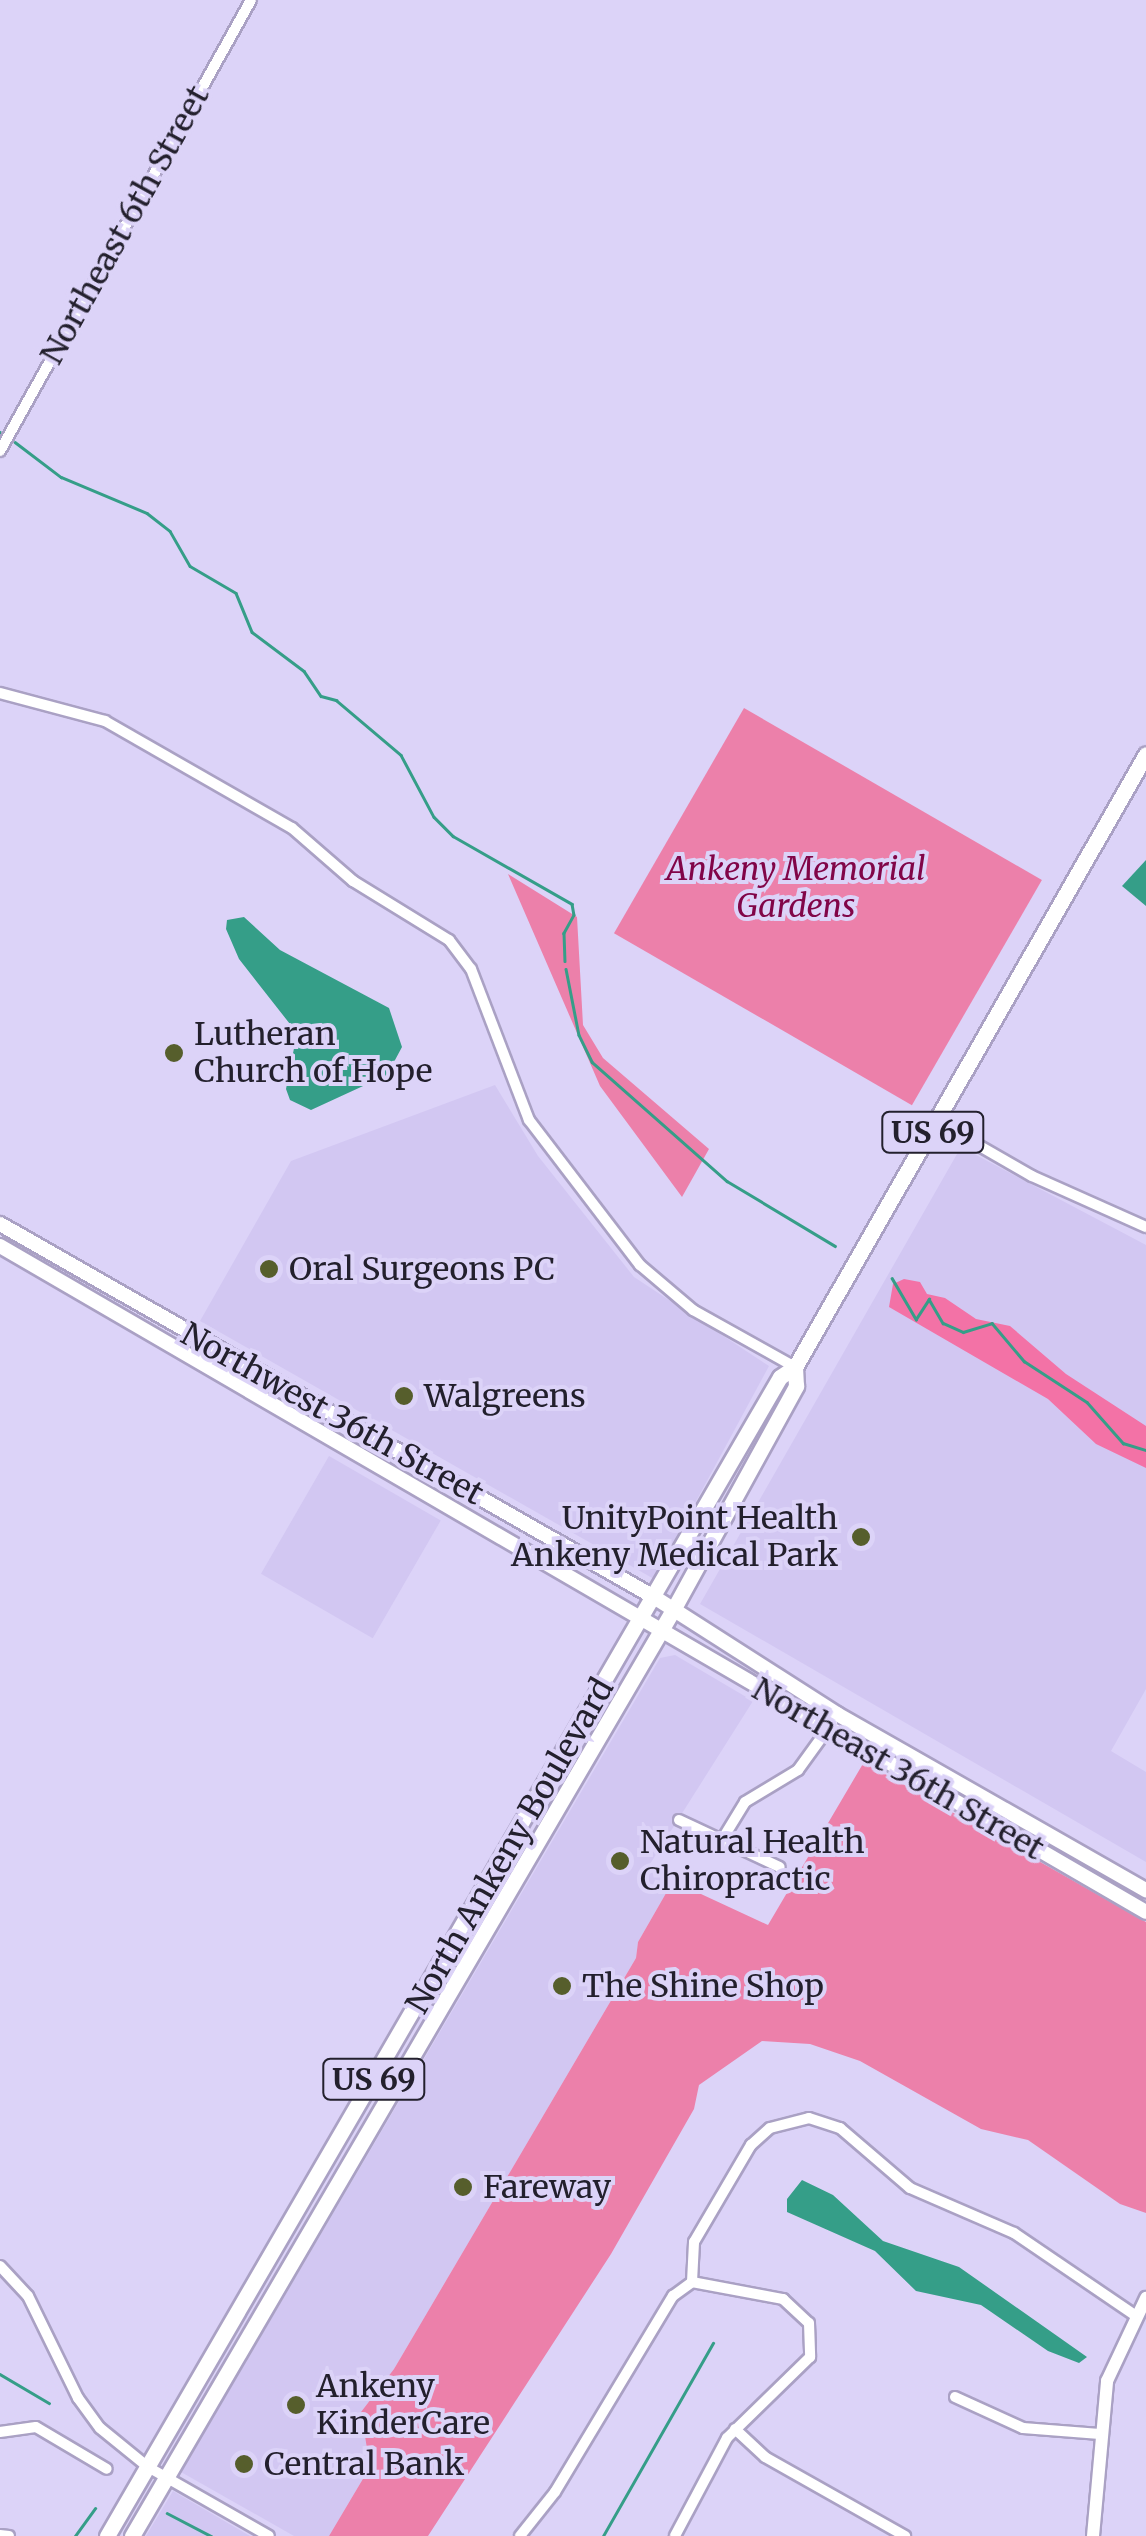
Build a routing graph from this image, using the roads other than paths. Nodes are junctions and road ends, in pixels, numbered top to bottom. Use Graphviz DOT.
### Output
graph roads {
  1 [pos="251,0"];
  2 [pos="0,450"];
  3 [pos="0,693"];
  4 [pos="1146,754"];
  5 [pos="938,1122"];
  6 [pos="0,1224"];
  7 [pos="1146,1227"];
  8 [pos="0,1246"];
  9 [pos="796,1368"];
  10 [pos="663,1604"];
  11 [pos="650,1627"];
  12 [pos="838,1714"];
  13 [pos="829,1728"];
  14 [pos="679,1820"];
  15 [pos="720,1843"];
  16 [pos="780,1867"];
  17 [pos="1146,1890"];
  18 [pos="1146,1912"];
  19 [pos="0,2266"];
  20 [pos="692,2282"];
  21 [pos="1146,2298"];
  22 [pos="1136,2316"];
  23 [pos="955,2398"];
  24 [pos="735,2428"];
  25 [pos="1,2430"];
  26 [pos="1100,2434"];
  27 [pos="148,2467"];
  28 [pos="107,2468"];
  29 [pos="166,2478"];
  30 [pos="0,2535"];
  31 [pos="9,2536"];
  32 [pos="107,2536"];
  33 [pos="132,2536"];
  34 [pos="269,2536"];
  35 [pos="520,2536"];
  36 [pos="675,2536"];
  37 [pos="905,2536"];
  38 [pos="1093,2536"];
  1 -- 2 [label="street, Northeast 6th Street"];
  3 -- 9 [label="street"];
  4 -- 5 [label="main road, North Ankeny Boulevard / US 69"];
  5 -- 7 [label="street"];
  5 -- 9 [label="main road, North Ankeny Boulevard / US 69"];
  6 -- 10 [label="main road, Northwest 36th Street"];
  8 -- 11 [label="main road, Northwest 36th Street"];
  9 -- 10 [label="main road, North Ankeny Boulevard / US 69"];
  10 -- 11 [label="main road, North Ankeny Boulevard / US 69"];
  10 -- 12 [label="main road, Northeast 36th Street"];
  11 -- 13 [label="main road, Northeast 36th Street"];
  11 -- 27 [label="main road, North Ankeny Boulevard / US 69"];
  11 -- 29 [label="main road, North Ankeny Boulevard / US 69"];
  12 -- 13 [label="street"];
  12 -- 17 [label="main road, Northeast 36th Street"];
  13 -- 15 [label="street"];
  13 -- 18 [label="main road, Northeast 36th Street"];
  14 -- 15 [label="street"];
  15 -- 16 [label="street"];
  19 -- 27 [label="street"];
  20 -- 22 [label="street"];
  20 -- 24 [label="street"];
  20 -- 35 [label="street"];
  21 -- 22 [label="street"];
  22 -- 26 [label="street"];
  23 -- 26 [label="street"];
  24 -- 36 [label="street"];
  24 -- 37 [label="street"];
  25 -- 28 [label="street"];
  26 -- 38 [label="street"];
  27 -- 29 [label="street"];
  27 -- 32 [label="main road, North Ankeny Boulevard / US 69"];
  29 -- 33 [label="main road, North Ankeny Boulevard / US 69"];
  29 -- 34 [label="street"];
  30 -- 31 [label="street"];
}
